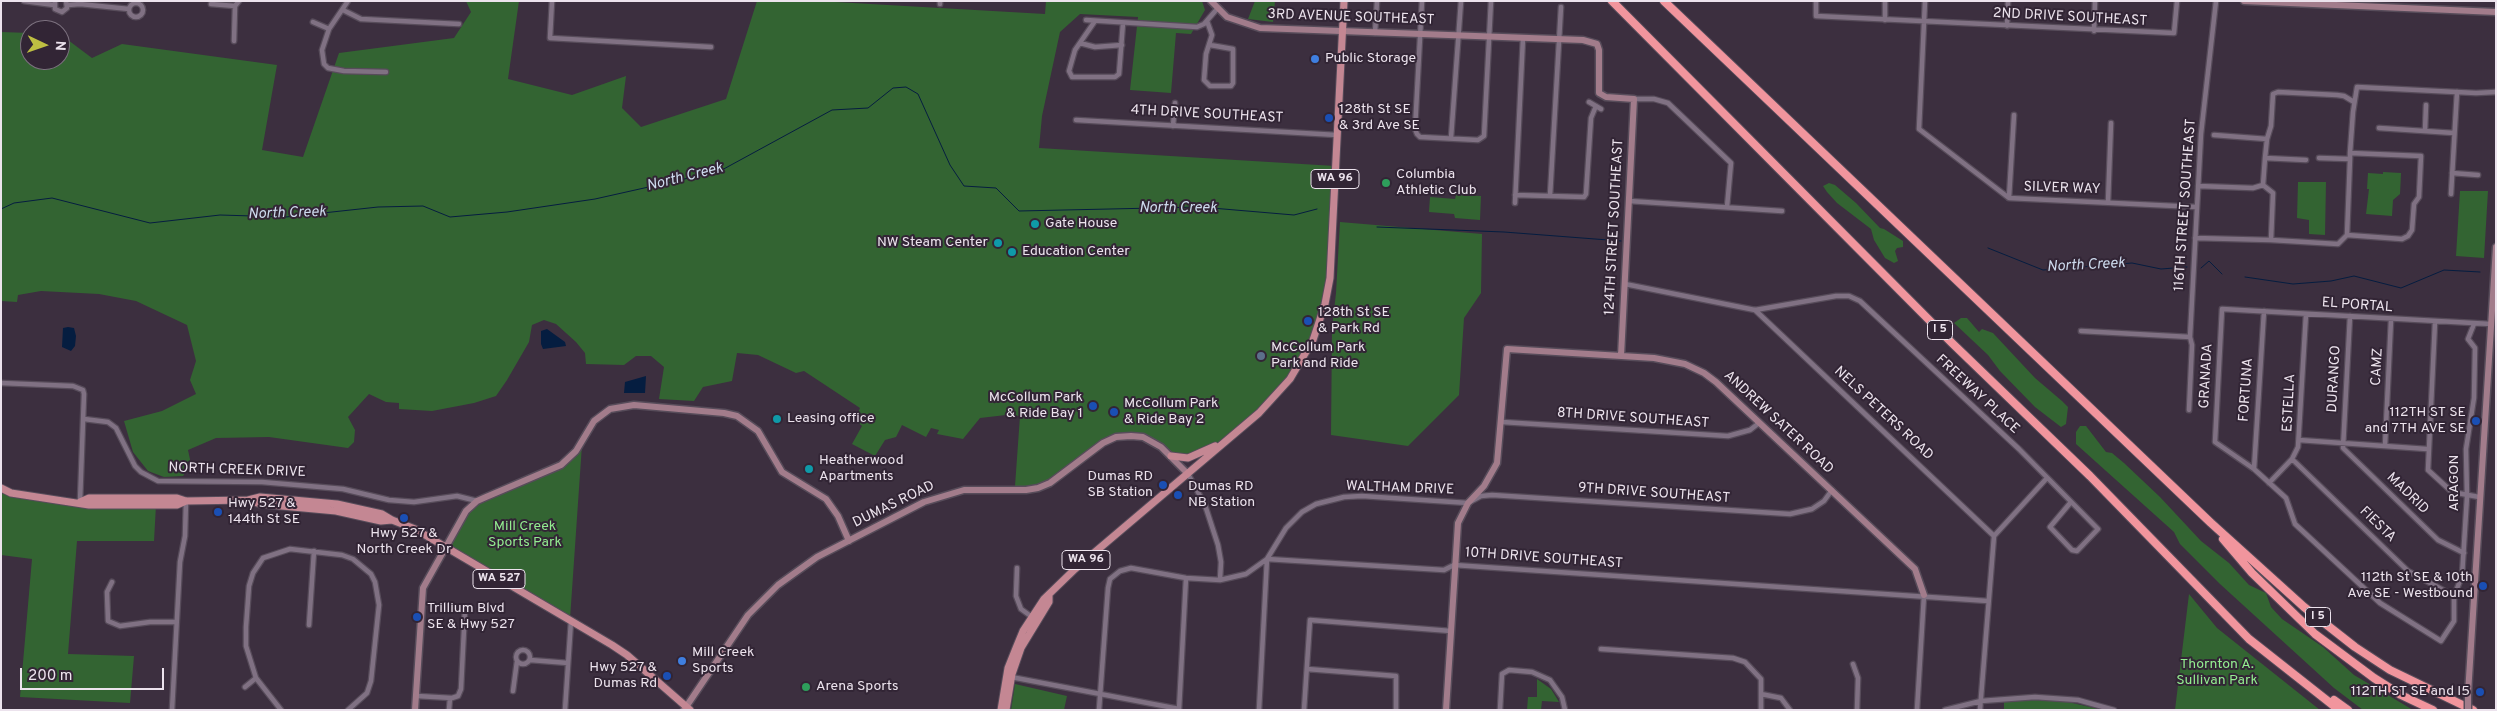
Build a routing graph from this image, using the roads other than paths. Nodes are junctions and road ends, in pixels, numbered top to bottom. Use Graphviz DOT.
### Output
graph roads {
  1 [pos="24,1"];
  2 [pos="348,1"];
  3 [pos="552,1"];
  4 [pos="1211,1"];
  5 [pos="1342,1"];
  6 [pos="1377,1"];
  7 [pos="1422,1"];
  8 [pos="1461,1"];
  9 [pos="1491,1"];
  10 [pos="1610,1"];
  11 [pos="1664,1"];
  12 [pos="1816,1"];
  13 [pos="1885,1"];
  14 [pos="1925,1"];
  15 [pos="2008,1"];
  16 [pos="2095,1"];
  17 [pos="2177,1"];
  18 [pos="2216,1"];
  19 [pos="2244,1"];
  20 [pos="2279,2"];
  21 [pos="55,3"];
  22 [pos="67,3"];
  23 [pos="211,4"];
  24 [pos="237,4"];
  25 [pos="2412,5"];
  26 [pos="1561,7"];
  27 [pos="1217,9"];
  28 [pos="130,10"];
  29 [pos="343,10"];
  30 [pos="2496,12"];
  31 [pos="1086,20"];
  32 [pos="1884,20"];
  33 [pos="1095,21"];
  34 [pos="1207,21"];
  35 [pos="313,22"];
  36 [pos="1924,22"];
  37 [pos="1123,23"];
  38 [pos="459,24"];
  39 [pos="2007,26"];
  40 [pos="329,30"];
  41 [pos="2094,31"];
  42 [pos="1420,32"];
  43 [pos="1341,33"];
  44 [pos="1376,33"];
  45 [pos="1458,34"];
  46 [pos="1489,36"];
  47 [pos="1524,38"];
  48 [pos="1559,39"];
  49 [pos="234,41"];
  50 [pos="1080,43"];
  51 [pos="1122,45"];
  52 [pos="1210,45"];
  53 [pos="711,47"];
  54 [pos="386,72"];
  55 [pos="2457,92"];
  56 [pos="2496,92"];
  57 [pos="1634,99"];
  58 [pos="1589,102"];
  59 [pos="2354,102"];
  60 [pos="1175,103"];
  61 [pos="2426,105"];
  62 [pos="1596,106"];
  63 [pos="1601,108"];
  64 [pos="2014,115"];
  65 [pos="1076,120"];
  66 [pos="2111,124"];
  67 [pos="1174,126"];
  68 [pos="2379,128"];
  69 [pos="2425,131"];
  70 [pos="2454,134"];
  71 [pos="1337,135"];
  72 [pos="2214,135"];
  73 [pos="1451,138"];
  74 [pos="2267,139"];
  75 [pos="2350,153"];
  76 [pos="2265,158"];
  77 [pos="2319,158"];
  78 [pos="2350,159"];
  79 [pos="2306,160"];
  80 [pos="2452,173"];
  81 [pos="2478,175"];
  82 [pos="2263,185"];
  83 [pos="2198,186"];
  84 [pos="2451,194"];
  85 [pos="1515,195"];
  86 [pos="1550,196"];
  87 [pos="2009,198"];
  88 [pos="1629,201"];
  89 [pos="2108,202"];
  90 [pos="1515,204"];
  91 [pos="1727,207"];
  92 [pos="2197,207"];
  93 [pos="1782,211"];
  94 [pos="2347,235"];
  95 [pos="2195,238"];
  96 [pos="2271,240"];
  97 [pos="2496,247"];
  98 [pos="1625,284"];
  99 [pos="2222,309"];
  100 [pos="1755,310"];
  101 [pos="2264,311"];
  102 [pos="2306,314"];
  103 [pos="2350,316"];
  104 [pos="2392,320"];
  105 [pos="2435,322"];
  106 [pos="2474,324"];
  107 [pos="2491,324"];
  108 [pos="2081,331"];
  109 [pos="2190,337"];
  110 [pos="1621,356"];
  111 [pos="2492,362"];
  112 [pos="1,383"];
  113 [pos="2188,410"];
  114 [pos="84,419"];
  115 [pos="1502,422"];
  116 [pos="1760,423"];
  117 [pos="1226,440"];
  118 [pos="2299,440"];
  119 [pos="2342,443"];
  120 [pos="2385,446"];
  121 [pos="2427,449"];
  122 [pos="1171,456"];
  123 [pos="2292,459"];
  124 [pos="2254,469"];
  125 [pos="1188,474"];
  126 [pos="2047,478"];
  127 [pos="2269,484"];
  128 [pos="1,488"];
  129 [pos="1832,490"];
  130 [pos="11,493"];
  131 [pos="1,494"];
  132 [pos="2467,497"];
  133 [pos="2479,497"];
  134 [pos="186,501"];
  135 [pos="477,501"];
  136 [pos="80,502"];
  137 [pos="2071,502"];
  138 [pos="1468,503"];
  139 [pos="2196,509"];
  140 [pos="1994,536"];
  141 [pos="849,541"];
  142 [pos="446,548"];
  143 [pos="314,551"];
  144 [pos="2464,553"];
  145 [pos="1267,559"];
  146 [pos="1454,565"];
  147 [pos="1017,568"];
  148 [pos="1186,578"];
  149 [pos="1220,580"];
  150 [pos="112,582"];
  151 [pos="1924,595"];
  152 [pos="1049,596"];
  153 [pos="2454,596"];
  154 [pos="1988,601"];
  155 [pos="465,609"];
  156 [pos="1032,617"];
  157 [pos="176,622"];
  158 [pos="570,622"];
  159 [pos="309,625"];
  160 [pos="1451,631"];
  161 [pos="2249,639"];
  162 [pos="1602,649"];
  163 [pos="530,660"];
  164 [pos="517,661"];
  165 [pos="568,663"];
  166 [pos="1853,664"];
  167 [pos="1307,669"];
  168 [pos="1011,677"];
  169 [pos="256,678"];
  170 [pos="245,687"];
  171 [pos="513,691"];
  172 [pos="1761,694"];
  173 [pos="1100,695"];
  174 [pos="417,696"];
  175 [pos="450,698"];
  176 [pos="1981,701"];
  177 [pos="1565,707"];
  178 [pos="686,709"];
  179 [pos="1179,709"];
  180 [pos="172,710"];
  181 [pos="281,710"];
  182 [pos="348,710"];
  183 [pos="415,710"];
  184 [pos="449,710"];
  185 [pos="565,710"];
  186 [pos="1001,710"];
  187 [pos="1006,710"];
  188 [pos="1099,710"];
  189 [pos="1259,710"];
  190 [pos="1304,710"];
  191 [pos="1396,710"];
  192 [pos="1446,710"];
  193 [pos="1500,710"];
  194 [pos="1761,710"];
  195 [pos="1790,710"];
  196 [pos="1857,710"];
  197 [pos="1917,710"];
  198 [pos="1945,710"];
  199 [pos="1980,710"];
  200 [pos="2114,710"];
  201 [pos="2339,710"];
  202 [pos="2348,710"];
  203 [pos="2433,710"];
  204 [pos="2468,710"];
  205 [pos="2473,710"];
  1 -- 21 [label="street"];
  2 -- 29 [label="street"];
  3 -- 53 [label="street"];
  4 -- 27 [label="street"];
  5 -- 43 [label="main road, WA 96"];
  6 -- 44 [label="street"];
  7 -- 42 [label="street"];
  8 -- 45 [label="street"];
  9 -- 46 [label="street"];
  10 -- 161 [label="highway, I 5"];
  11 -- 139 [label="highway, I 5"];
  12 -- 32 [label="street, 2ND DRIVE SOUTHEAST"];
  13 -- 32 [label="street"];
  14 -- 36 [label="street"];
  15 -- 39 [label="street"];
  16 -- 41 [label="street"];
  17 -- 41 [label="street, 2ND DRIVE SOUTHEAST"];
  18 -- 83 [label="street, 116TH STREET SOUTHEAST"];
  19 -- 20 [label="street"];
  20 -- 25 [label="street"];
  21 -- 22 [label="street"];
  22 -- 28 [label="street"];
  23 -- 24 [label="street"];
  24 -- 49 [label="street"];
  25 -- 30 [label="street"];
  26 -- 48 [label="street"];
  27 -- 34 [label="street"];
  27 -- 43 [label="street, 3RD AVENUE SOUTHEAST"];
  29 -- 38 [label="street"];
  29 -- 40 [label="street"];
  31 -- 33 [label="street"];
  32 -- 36 [label="street, 2ND DRIVE SOUTHEAST"];
  33 -- 37 [label="street"];
  33 -- 50 [label="street"];
  34 -- 37 [label="street"];
  34 -- 52 [label="street"];
  35 -- 40 [label="street"];
  36 -- 39 [label="street, 2ND DRIVE SOUTHEAST"];
  36 -- 87 [label="street, SILVER WAY"];
  37 -- 51 [label="street"];
  39 -- 41 [label="street, 2ND DRIVE SOUTHEAST"];
  40 -- 54 [label="street"];
  42 -- 44 [label="street, 3RD AVENUE SOUTHEAST"];
  42 -- 45 [label="street, 3RD AVENUE SOUTHEAST"];
  42 -- 73 [label="street"];
  43 -- 44 [label="street, 3RD AVENUE SOUTHEAST"];
  43 -- 71 [label="main road, WA 96"];
  45 -- 46 [label="street, 3RD AVENUE SOUTHEAST"];
  45 -- 73 [label="street"];
  46 -- 47 [label="street, 3RD AVENUE SOUTHEAST"];
  46 -- 73 [label="street"];
  47 -- 48 [label="street, 3RD AVENUE SOUTHEAST"];
  47 -- 85 [label="street"];
  48 -- 57 [label="street, 3RD AVENUE SOUTHEAST"];
  48 -- 86 [label="street"];
  50 -- 51 [label="street"];
  50 -- 51 [label="street"];
  52 -- 52 [label="street"];
  55 -- 56 [label="street"];
  55 -- 59 [label="street"];
  55 -- 70 [label="street"];
  57 -- 88 [label="street, 124TH STREET SOUTHEAST"];
  57 -- 91 [label="street"];
  58 -- 62 [label="street"];
  59 -- 74 [label="street"];
  59 -- 75 [label="street"];
  60 -- 67 [label="street"];
  61 -- 69 [label="street"];
  62 -- 63 [label="street"];
  62 -- 86 [label="street"];
  64 -- 87 [label="street"];
  65 -- 67 [label="street, 4TH DRIVE SOUTHEAST"];
  66 -- 89 [label="street"];
  67 -- 71 [label="street, 4TH DRIVE SOUTHEAST"];
  68 -- 69 [label="street"];
  69 -- 70 [label="street"];
  70 -- 80 [label="street"];
  71 -- 117 [label="main road, WA 96"];
  72 -- 74 [label="street"];
  74 -- 76 [label="street"];
  75 -- 78 [label="street"];
  75 -- 94 [label="street"];
  76 -- 79 [label="street"];
  76 -- 82 [label="street"];
  77 -- 78 [label="street"];
  78 -- 94 [label="street"];
  80 -- 81 [label="street"];
  80 -- 84 [label="street"];
  82 -- 83 [label="street"];
  82 -- 96 [label="street"];
  83 -- 92 [label="street, 116TH STREET SOUTHEAST"];
  85 -- 86 [label="street"];
  85 -- 90 [label="street"];
  87 -- 89 [label="street, SILVER WAY"];
  88 -- 91 [label="street"];
  88 -- 98 [label="street, 124TH STREET SOUTHEAST"];
  89 -- 92 [label="street, SILVER WAY"];
  91 -- 93 [label="street"];
  92 -- 95 [label="street, 116TH STREET SOUTHEAST"];
  94 -- 96 [label="street"];
  95 -- 96 [label="street"];
  95 -- 109 [label="street, 116TH STREET SOUTHEAST"];
  97 -- 107 [label="street"];
  98 -- 100 [label="street, FREEWAY PLACE"];
  98 -- 110 [label="street, 124TH STREET SOUTHEAST"];
  99 -- 101 [label="street, EL PORTAL"];
  99 -- 124 [label="street, GRANADA"];
  100 -- 126 [label="street, FREEWAY PLACE"];
  100 -- 140 [label="street, NELS PETERS ROAD"];
  101 -- 102 [label="street, EL PORTAL"];
  101 -- 124 [label="street, FORTUNA"];
  102 -- 103 [label="street, EL PORTAL"];
  102 -- 118 [label="street, ESTELLA"];
  103 -- 104 [label="street, EL PORTAL"];
  103 -- 119 [label="street, DURANGO"];
  104 -- 105 [label="street, EL PORTAL"];
  104 -- 120 [label="street, CAMZ"];
  105 -- 106 [label="street, EL PORTAL"];
  105 -- 121 [label="street"];
  106 -- 107 [label="street, EL PORTAL"];
  106 -- 132 [label="street, ARAGON"];
  107 -- 111 [label="street"];
  108 -- 109 [label="street"];
  109 -- 113 [label="street, 116TH STREET SOUTHEAST"];
  110 -- 115 [label="street, ANDREW SATER ROAD"];
  110 -- 116 [label="street, ANDREW SATER ROAD"];
  111 -- 133 [label="street"];
  112 -- 114 [label="street"];
  114 -- 135 [label="street, NORTH CREEK DRIVE"];
  114 -- 136 [label="street"];
  115 -- 116 [label="street, 8TH DRIVE SOUTHEAST"];
  115 -- 138 [label="street"];
  116 -- 129 [label="street, ANDREW SATER ROAD"];
  117 -- 122 [label="main road"];
  117 -- 125 [label="main road, WA 96"];
  118 -- 119 [label="street"];
  118 -- 123 [label="street, ESTELLA"];
  119 -- 120 [label="street"];
  119 -- 144 [label="street, MADRID"];
  120 -- 121 [label="street"];
  121 -- 132 [label="street"];
  122 -- 125 [label="street, DUMAS ROAD"];
  122 -- 141 [label="street, DUMAS ROAD"];
  123 -- 127 [label="street, ESTELLA"];
  123 -- 153 [label="street, FIESTA"];
  124 -- 127 [label="street"];
  125 -- 149 [label="street"];
  125 -- 152 [label="main road, WA 96"];
  126 -- 137 [label="street, FREEWAY PLACE"];
  126 -- 140 [label="street"];
  127 -- 153 [label="street, ARAGON"];
  128 -- 130 [label="main road"];
  129 -- 138 [label="street, 9TH DRIVE SOUTHEAST"];
  129 -- 151 [label="street, ANDREW SATER ROAD"];
  130 -- 131 [label="main road, WA 527"];
  130 -- 136 [label="main road, WA 527"];
  132 -- 133 [label="street"];
  132 -- 144 [label="street, ARAGON"];
  133 -- 204 [label="street, bridge"];
  134 -- 136 [label="main road, WA 527"];
  134 -- 142 [label="main road, WA 527"];
  134 -- 157 [label="street"];
  135 -- 141 [label="street"];
  135 -- 142 [label="street"];
  137 -- 137 [label="street, FREEWAY PLACE"];
  138 -- 145 [label="street, WALTHAM DRIVE"];
  138 -- 146 [label="street"];
  139 -- 203 [label="highway"];
  139 -- 205 [label="highway, I 5"];
  140 -- 154 [label="street"];
  141 -- 178 [label="street, DUMAS ROAD"];
  142 -- 158 [label="main road, WA 527"];
  142 -- 174 [label="street"];
  143 -- 159 [label="street"];
  143 -- 169 [label="street"];
  143 -- 182 [label="street"];
  144 -- 153 [label="street, ARAGON"];
  145 -- 146 [label="street, 10TH DRIVE SOUTHEAST"];
  145 -- 149 [label="street"];
  145 -- 189 [label="street"];
  146 -- 151 [label="street, 10TH DRIVE SOUTHEAST"];
  146 -- 160 [label="street"];
  147 -- 156 [label="street"];
  148 -- 149 [label="street"];
  148 -- 173 [label="street"];
  148 -- 179 [label="street"];
  150 -- 157 [label="street"];
  151 -- 154 [label="street, 10TH DRIVE SOUTHEAST"];
  151 -- 197 [label="street"];
  152 -- 156 [label="main road, WA 96"];
  152 -- 168 [label="main road, WA 96"];
  154 -- 176 [label="street"];
  155 -- 175 [label="street"];
  156 -- 186 [label="main road, WA 96"];
  157 -- 180 [label="street"];
  158 -- 165 [label="street"];
  158 -- 178 [label="main road, WA 527"];
  160 -- 167 [label="street"];
  160 -- 192 [label="street"];
  161 -- 201 [label="highway, I 5"];
  161 -- 202 [label="highway"];
  162 -- 172 [label="street"];
  163 -- 164 [label="street"];
  163 -- 164 [label="street"];
  163 -- 165 [label="street"];
  164 -- 171 [label="street"];
  165 -- 185 [label="street"];
  166 -- 196 [label="street"];
  167 -- 190 [label="street"];
  167 -- 191 [label="street"];
  168 -- 173 [label="street"];
  168 -- 187 [label="main road, WA 96"];
  169 -- 170 [label="street"];
  169 -- 181 [label="street"];
  172 -- 194 [label="street"];
  172 -- 195 [label="street"];
  173 -- 179 [label="street"];
  173 -- 188 [label="street"];
  174 -- 175 [label="street"];
  174 -- 183 [label="street"];
  175 -- 184 [label="street"];
  176 -- 198 [label="street"];
  176 -- 199 [label="street"];
  176 -- 200 [label="street"];
  177 -- 193 [label="street"];
}
